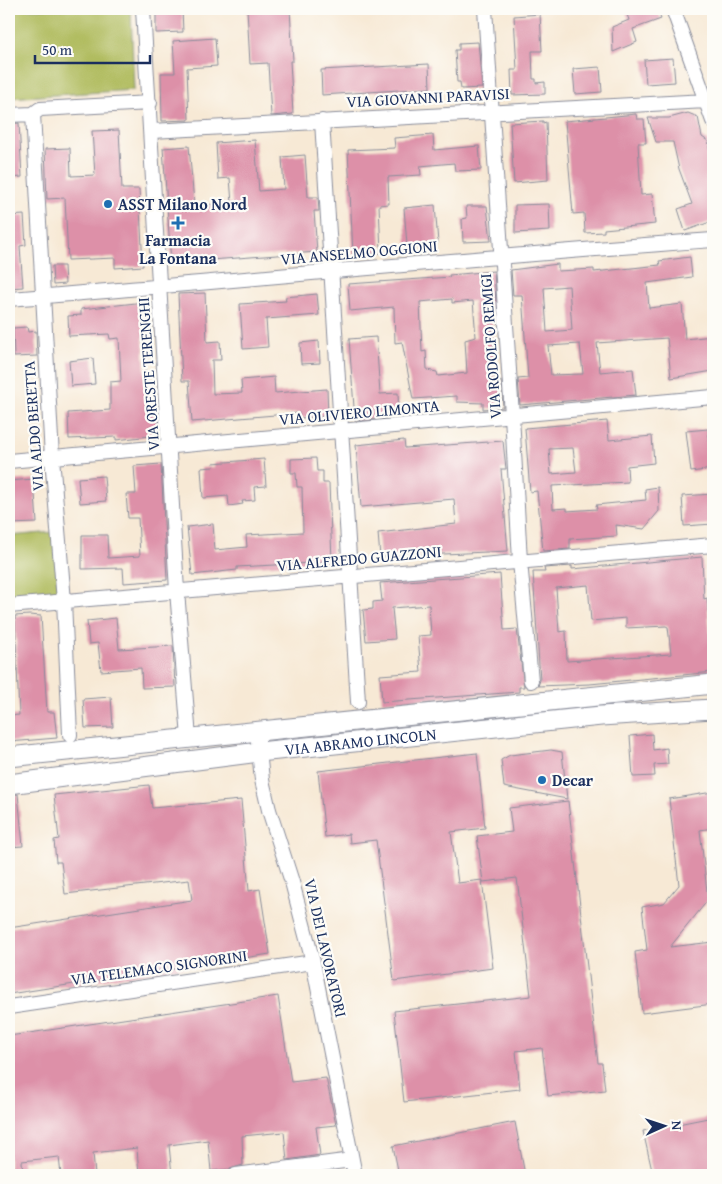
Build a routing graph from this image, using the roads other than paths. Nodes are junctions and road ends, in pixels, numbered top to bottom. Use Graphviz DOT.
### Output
graph roads {
  1 [pos="143,9"];
  2 [pos="485,9"];
  3 [pos="673,9"];
  4 [pos="706,101"];
  5 [pos="150,103"];
  6 [pos="490,111"];
  7 [pos="32,114"];
  8 [pos="9,115"];
  9 [pos="322,121"];
  10 [pos="713,121"];
  11 [pos="152,131"];
  12 [pos="713,240"];
  13 [pos="502,256"];
  14 [pos="332,272"];
  15 [pos="160,286"];
  16 [pos="43,296"];
  17 [pos="9,299"];
  18 [pos="713,397"];
  19 [pos="512,415"];
  20 [pos="343,431"];
  21 [pos="170,446"];
  22 [pos="52,457"];
  23 [pos="9,460"];
  24 [pos="713,545"];
  25 [pos="520,561"];
  26 [pos="349,577"];
  27 [pos="176,591"];
  28 [pos="64,601"];
  29 [pos="9,606"];
  30 [pos="531,682"];
  31 [pos="713,684"];
  32 [pos="358,702"];
  33 [pos="713,709"];
  34 [pos="257,731"];
  35 [pos="70,735"];
  36 [pos="189,738"];
  37 [pos="259,752"];
  38 [pos="9,758"];
  39 [pos="102,773"];
  40 [pos="9,784"];
  41 [pos="314,962"];
  42 [pos="9,1007"];
  43 [pos="352,1160"];
  44 [pos="236,1175"];
  45 [pos="354,1175"];
  1 -- 5 [label="street, VIA ORESTE TERENGHI"];
  2 -- 6 [label="street, VIA RODOLFO REMIGI"];
  3 -- 4 [label="street"];
  4 -- 6 [label="street, VIA GIOVANNI PARAVISI"];
  4 -- 10 [label="street"];
  5 -- 7 [label="street"];
  5 -- 11 [label="street, VIA ORESTE TERENGHI"];
  6 -- 9 [label="street, VIA GIOVANNI PARAVISI"];
  6 -- 13 [label="street, VIA RODOLFO REMIGI"];
  7 -- 8 [label="street"];
  7 -- 16 [label="street, VIA ALDO BERETTA"];
  9 -- 11 [label="street, VIA GIOVANNI PARAVISI"];
  9 -- 14 [label="street"];
  11 -- 15 [label="street, VIA ORESTE TERENGHI"];
  12 -- 13 [label="street, VIA ANSELMO OGGIONI"];
  13 -- 14 [label="street, VIA ANSELMO OGGIONI"];
  13 -- 19 [label="street, VIA RODOLFO REMIGI"];
  14 -- 15 [label="street, VIA ANSELMO OGGIONI"];
  14 -- 20 [label="street"];
  15 -- 16 [label="street, VIA ANSELMO OGGIONI"];
  15 -- 21 [label="street, VIA ORESTE TERENGHI"];
  16 -- 17 [label="street, VIA ANSELMO OGGIONI"];
  16 -- 22 [label="street, VIA ALDO BERETTA"];
  18 -- 19 [label="street, VIA OLIVIERO LIMONTA"];
  19 -- 20 [label="street, VIA OLIVIERO LIMONTA"];
  19 -- 25 [label="street, VIA RODOLFO REMIGI"];
  20 -- 21 [label="street, VIA OLIVIERO LIMONTA"];
  20 -- 26 [label="street"];
  21 -- 22 [label="street, VIA OLIVIERO LIMONTA"];
  21 -- 27 [label="street, VIA ORESTE TERENGHI"];
  22 -- 23 [label="street, VIA OLIVIERO LIMONTA"];
  22 -- 28 [label="street, VIA ALDO BERETTA"];
  24 -- 25 [label="street, VIA ALFREDO GUAZZONI"];
  25 -- 26 [label="street, VIA ALFREDO GUAZZONI"];
  25 -- 30 [label="street, VIA RODOLFO REMIGI"];
  26 -- 27 [label="street, VIA ALFREDO GUAZZONI"];
  26 -- 32 [label="street"];
  27 -- 28 [label="street, VIA ALFREDO GUAZZONI"];
  27 -- 36 [label="street, VIA ORESTE TERENGHI"];
  28 -- 29 [label="street, VIA ALFREDO GUAZZONI"];
  28 -- 35 [label="street, VIA ALDO BERETTA"];
  31 -- 34 [label="main road, VIA ABRAMO LINCOLN"];
  33 -- 37 [label="main road, VIA ABRAMO LINCOLN"];
  34 -- 36 [label="main road, VIA ABRAMO LINCOLN"];
  34 -- 37 [label="street, VIA DEI LAVORATORI"];
  36 -- 38 [label="main road, VIA ABRAMO LINCOLN"];
  36 -- 39 [label="main road"];
  37 -- 39 [label="main road, VIA ABRAMO LINCOLN"];
  37 -- 41 [label="street, VIA DEI LAVORATORI"];
  39 -- 40 [label="main road, VIA ABRAMO LINCOLN"];
  41 -- 42 [label="street, VIA TELEMACO SIGNORINI"];
  41 -- 43 [label="street, VIA DEI LAVORATORI"];
  43 -- 44 [label="street"];
  43 -- 45 [label="street, VIA DEI LAVORATORI"];
}
